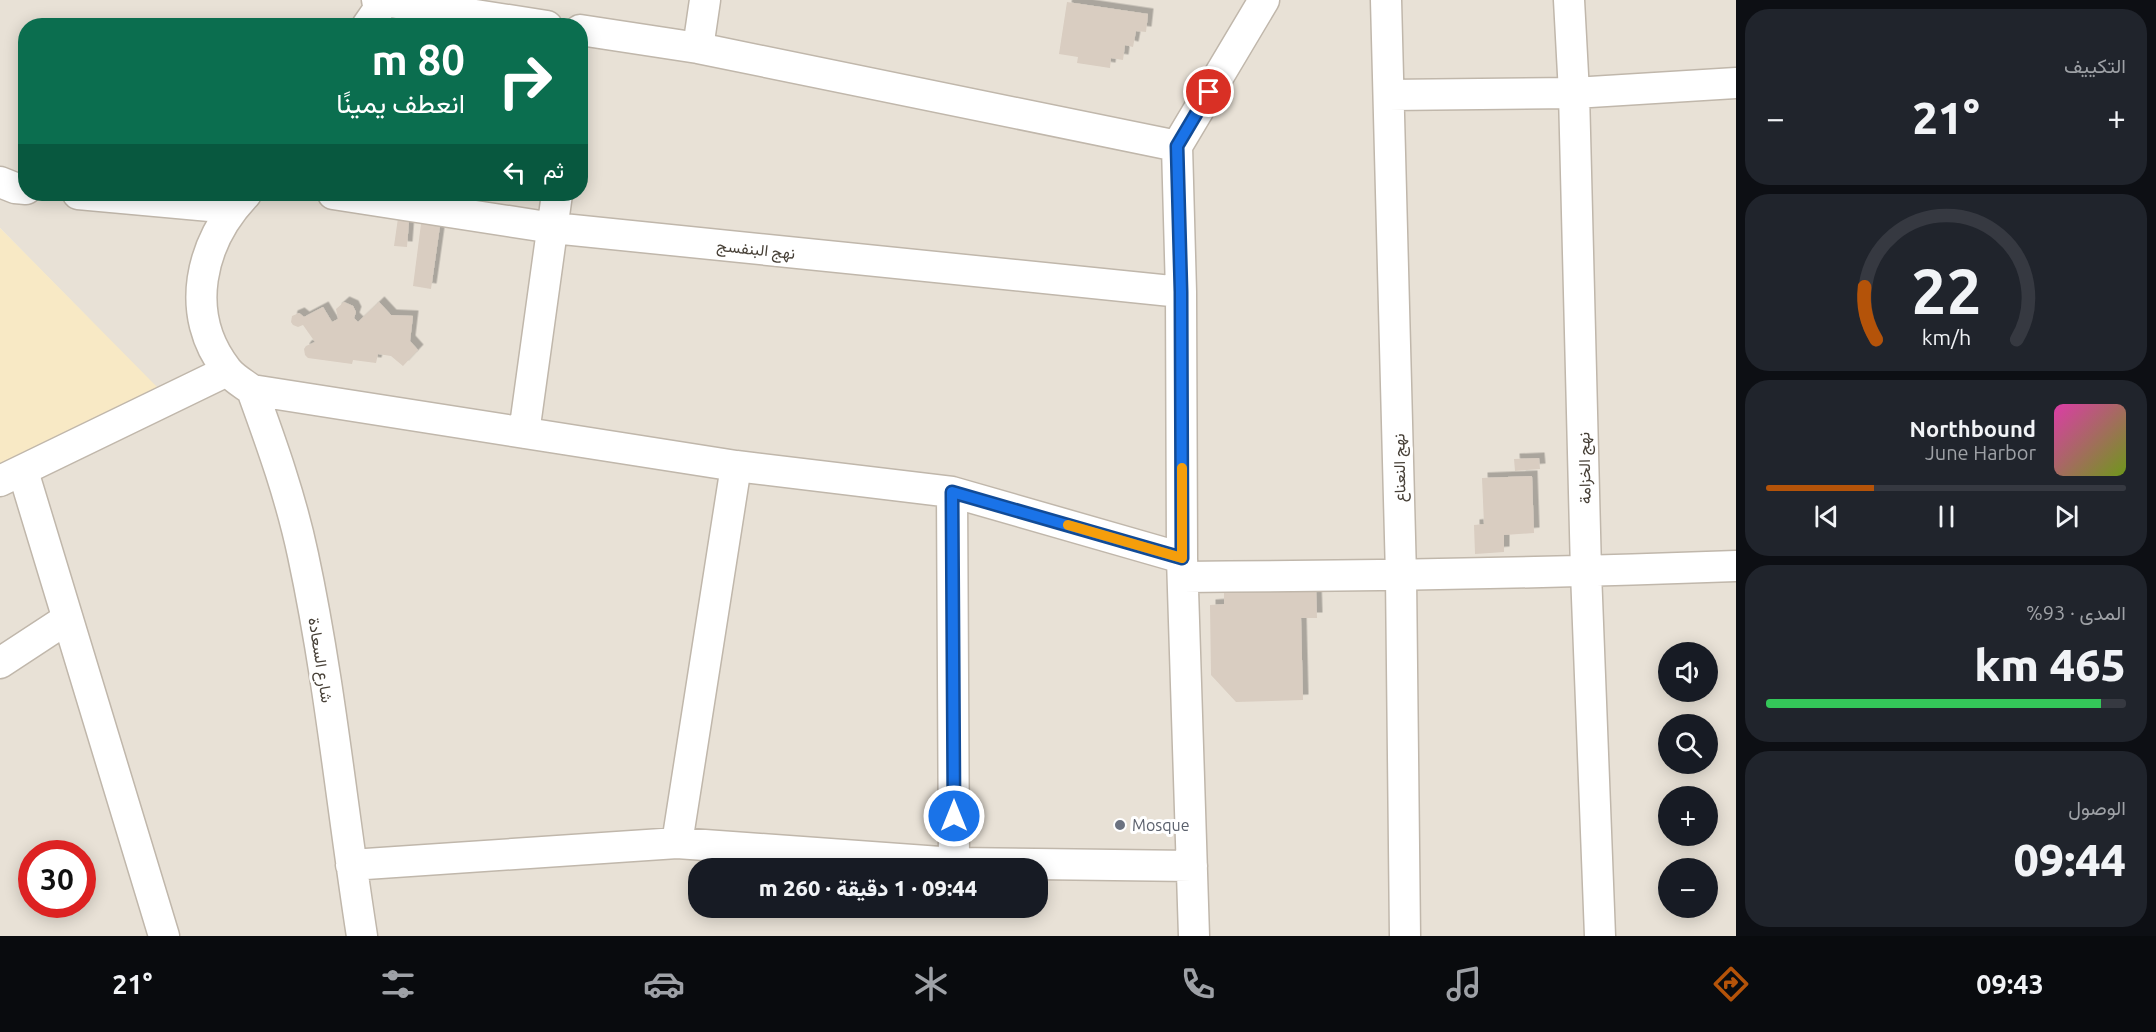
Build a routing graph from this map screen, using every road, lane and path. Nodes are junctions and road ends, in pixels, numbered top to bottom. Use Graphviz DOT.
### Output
graph roads {
  1 [pos="382,0"];
  2 [pos="705,0"];
  3 [pos="1263,0"];
  4 [pos="1386,0"];
  5 [pos="1569,0"];
  6 [pos="372,18"];
  7 [pos="496,18"];
  8 [pos="588,31"];
  9 [pos="698,48"];
  10 [pos="1736,83"];
  11 [pos="1574,93"];
  12 [pos="1389,95"];
  13 [pos="1177,146"];
  14 [pos="0,182"];
  15 [pos="18,188"];
  16 [pos="239,201"];
  17 [pos="378,201"];
  18 [pos="556,201"];
  19 [pos="553,228"];
  20 [pos="1181,292"];
  21 [pos="227,371"];
  22 [pos="252,390"];
  23 [pos="524,433"];
  24 [pos="736,466"];
  25 [pos="12,476"];
  26 [pos="952,492"];
  27 [pos="1736,566"];
  28 [pos="1183,568"];
  29 [pos="1586,572"];
  30 [pos="1401,576"];
  31 [pos="67,619"];
  32 [pos="0,663"];
  33 [pos="677,843"];
  34 [pos="896,858"];
  35 [pos="954,858"];
  36 [pos="1048,864"];
  37 [pos="351,865"];
  38 [pos="1192,866"];
  39 [pos="164,936"];
  40 [pos="362,936"];
  41 [pos="1194,936"];
  42 [pos="1405,936"];
  43 [pos="1600,936"];
  1 -- 6 [label="street"];
  1 -- 7 [label="street"];
  2 -- 9 [label="street"];
  3 -- 13 [label="street"];
  4 -- 12 [label="street, نهج النعناع"];
  5 -- 11 [label="street, نهج الخزامة"];
  8 -- 9 [label="street"];
  9 -- 13 [label="street"];
  10 -- 11 [label="street"];
  11 -- 12 [label="street"];
  11 -- 29 [label="street, نهج الخزامة"];
  12 -- 30 [label="street, نهج النعناع"];
  13 -- 20 [label="street"];
  14 -- 15 [label="street"];
  16 -- 21 [label="street"];
  17 -- 19 [label="street, نهج البنفسج"];
  18 -- 19 [label="street"];
  19 -- 20 [label="street, نهج البنفسج"];
  19 -- 23 [label="street"];
  20 -- 28 [label="street"];
  21 -- 22 [label="street"];
  21 -- 25 [label="street"];
  22 -- 23 [label="street"];
  22 -- 37 [label="street, شارع السعادة"];
  23 -- 24 [label="street"];
  24 -- 26 [label="street"];
  24 -- 33 [label="street"];
  25 -- 31 [label="street"];
  26 -- 28 [label="street"];
  26 -- 35 [label="street"];
  27 -- 29 [label="street"];
  28 -- 30 [label="street"];
  28 -- 38 [label="street"];
  29 -- 30 [label="street"];
  29 -- 43 [label="street, نهج الخزامة"];
  30 -- 42 [label="street, نهج النعناع"];
  31 -- 32 [label="street"];
  31 -- 39 [label="street"];
  33 -- 34 [label="street"];
  33 -- 37 [label="street"];
  36 -- 38 [label="street"];
  37 -- 40 [label="street, شارع السعادة"];
  38 -- 41 [label="street"];
}
